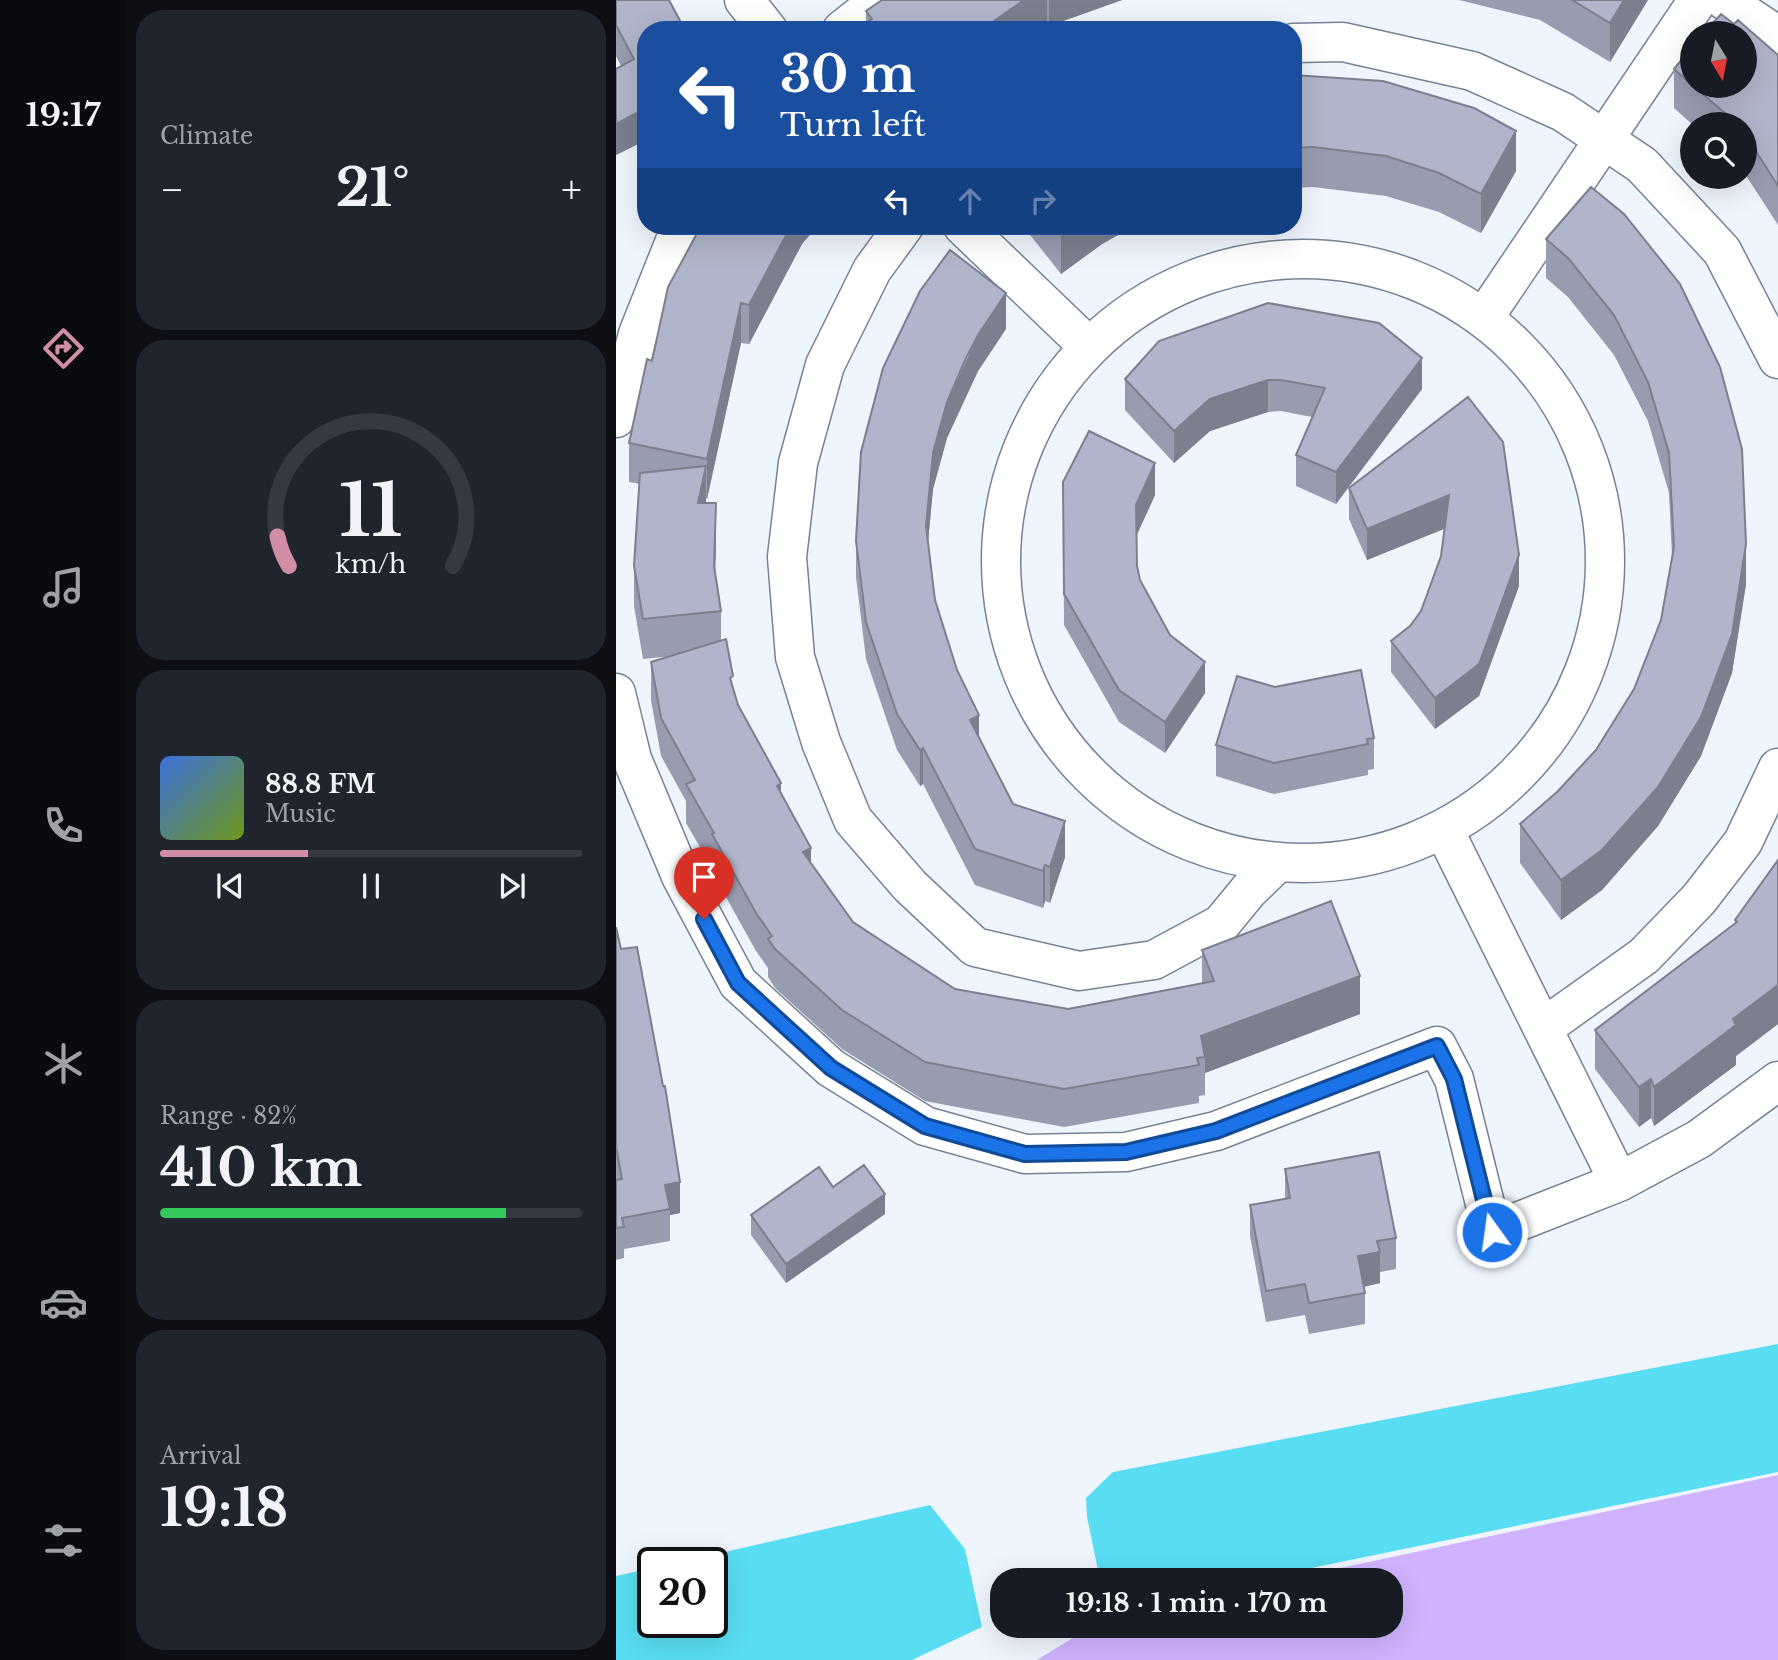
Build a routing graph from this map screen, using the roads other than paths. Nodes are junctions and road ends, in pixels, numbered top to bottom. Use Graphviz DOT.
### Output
graph roads {
  1 [pos="744,0"];
  2 [pos="880,0"];
  3 [pos="1698,0"];
  4 [pos="1724,0"];
  5 [pos="761,21"];
  6 [pos="853,21"];
  7 [pos="1778,36"];
  8 [pos="1302,43"];
  9 [pos="1605,140"];
  10 [pos="677,235"];
  11 [pos="897,235"];
  12 [pos="972,235"];
  13 [pos="1485,316"];
  14 [pos="1088,346"];
  15 [pos="1778,359"];
  16 [pos="616,418"];
  17 [pos="616,693"];
  18 [pos="1778,768"];
  19 [pos="1444,830"];
  20 [pos="1277,863"];
  21 [pos="1543,1028"];
  22 [pos="1778,1081"];
  23 [pos="1619,1182"];
  1 -- 5 [label="lane"];
  2 -- 6 [label="lane"];
  3 -- 9 [label="lane"];
  4 -- 7 [label="lane"];
  8 -- 9 [label="lane"];
  9 -- 13 [label="lane"];
  9 -- 15 [label="lane"];
  10 -- 16 [label="lane"];
  11 -- 20 [label="lane"];
  12 -- 14 [label="lane"];
  13 -- 14 [label="lane"];
  13 -- 19 [label="lane"];
  14 -- 20 [label="lane"];
  17 -- 23 [label="lane"];
  18 -- 21 [label="lane"];
  19 -- 20 [label="lane"];
  19 -- 21 [label="lane"];
  21 -- 23 [label="lane"];
  22 -- 23 [label="lane"];
}
